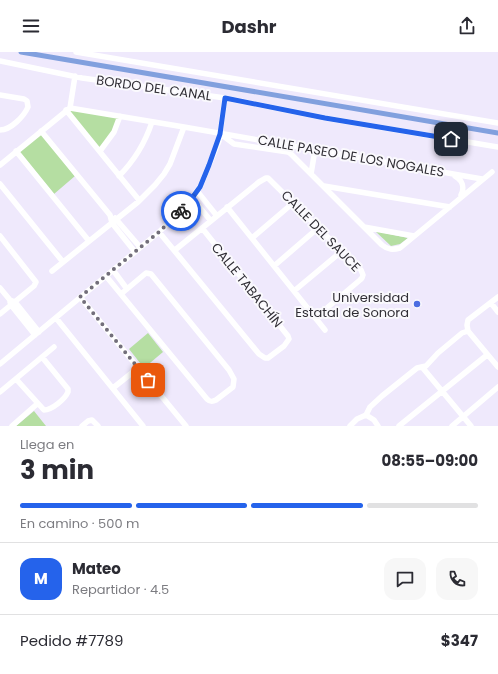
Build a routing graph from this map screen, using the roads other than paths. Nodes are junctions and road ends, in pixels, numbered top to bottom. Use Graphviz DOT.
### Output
graph roads {
  1 [pos="76,52"];
  2 [pos="0,61"];
  3 [pos="75,76"];
  4 [pos="0,95"];
  5 [pos="225,98"];
  6 [pos="68,109"];
  7 [pos="120,116"];
  8 [pos="152,122"];
  9 [pos="498,122"];
  10 [pos="184,126"];
  11 [pos="3,130"];
  12 [pos="41,131"];
  13 [pos="220,134"];
  14 [pos="289,145"];
  15 [pos="498,147"];
  16 [pos="315,150"];
  17 [pos="16,151"];
  18 [pos="100,151"];
  19 [pos="288,152"];
  20 [pos="0,165"];
  21 [pos="492,172"];
  22 [pos="311,174"];
  23 [pos="452,174"];
  24 [pos="120,176"];
  25 [pos="482,180"];
  26 [pos="0,184"];
  27 [pos="324,186"];
  28 [pos="197,191"];
  29 [pos="192,198"];
  30 [pos="458,199"];
  31 [pos="139,200"];
  32 [pos="293,203"];
  33 [pos="227,207"];
  34 [pos="450,207"];
  35 [pos="110,215"];
  36 [pos="217,216"];
  37 [pos="117,218"];
  38 [pos="211,220"];
  39 [pos="112,223"];
  40 [pos="364,227"];
  41 [pos="202,228"];
  42 [pos="318,228"];
  43 [pos="159,232"];
  44 [pos="0,236"];
  45 [pos="414,236"];
  46 [pos="252,238"];
  47 [pos="89,242"];
  48 [pos="140,247"];
  49 [pos="175,250"];
  50 [pos="342,251"];
  51 [pos="135,252"];
  52 [pos="63,262"];
  53 [pos="274,266"];
  54 [pos="113,270"];
  55 [pos="52,271"];
  56 [pos="106,276"];
  57 [pos="0,288"];
  58 [pos="127,289"];
  59 [pos="294,291"];
  60 [pos="121,294"];
  61 [pos="80,297"];
  62 [pos="498,297"];
  63 [pos="12,302"];
  64 [pos="491,303"];
  65 [pos="498,312"];
  66 [pos="0,314"];
  67 [pos="56,318"];
  68 [pos="315,318"];
  69 [pos="325,330"];
  70 [pos="468,331"];
  71 [pos="37,333"];
  72 [pos="54,347"];
  73 [pos="487,355"];
  74 [pos="42,357"];
  75 [pos="0,364"];
  76 [pos="422,367"];
  77 [pos="498,367"];
  78 [pos="138,368"];
  79 [pos="16,379"];
  80 [pos="498,387"];
  81 [pos="113,388"];
  82 [pos="0,392"];
  83 [pos="442,392"];
  84 [pos="38,404"];
  85 [pos="366,415"];
  86 [pos="463,417"];
  87 [pos="12,426"];
  88 [pos="82,426"];
  89 [pos="98,426"];
  90 [pos="142,426"];
  91 [pos="186,426"];
  92 [pos="350,426"];
  93 [pos="378,426"];
  94 [pos="399,426"];
  95 [pos="452,426"];
  96 [pos="471,426"];
  1 -- 9 [label="street, BORDO DEL CANAL"];
  2 -- 3 [label="street, BORDO DEL CANAL"];
  3 -- 5 [label="street, BORDO DEL CANAL"];
  3 -- 6 [label="street"];
  4 -- 11 [label="street"];
  5 -- 13 [label="street"];
  5 -- 15 [label="street, BORDO DEL CANAL"];
  6 -- 7 [label="street, CALLE PASEO DE LOS NOGALES"];
  6 -- 12 [label="street"];
  6 -- 18 [label="street"];
  7 -- 8 [label="street, CALLE PASEO DE LOS NOGALES"];
  7 -- 18 [label="street"];
  8 -- 10 [label="street, CALLE PASEO DE LOS NOGALES"];
  8 -- 24 [label="street"];
  10 -- 13 [label="street, CALLE PASEO DE LOS NOGALES"];
  10 -- 31 [label="street"];
  12 -- 17 [label="street"];
  12 -- 35 [label="street"];
  13 -- 14 [label="street, CALLE PASEO DE LOS NOGALES"];
  13 -- 19 [label="street, CALLE PASEO DE LOS NOGALES"];
  13 -- 28 [label="street"];
  14 -- 16 [label="street, CALLE PASEO DE LOS NOGALES"];
  14 -- 19 [label="street"];
  16 -- 22 [label="street"];
  16 -- 23 [label="street, CALLE PASEO DE LOS NOGALES"];
  17 -- 20 [label="street"];
  17 -- 47 [label="street"];
  18 -- 24 [label="street"];
  19 -- 22 [label="street"];
  21 -- 25 [label="street"];
  22 -- 27 [label="street"];
  23 -- 25 [label="street, CALLE PASEO DE LOS NOGALES"];
  23 -- 30 [label="street"];
  24 -- 31 [label="street"];
  25 -- 30 [label="street"];
  26 -- 52 [label="street"];
  27 -- 34 [label="street"];
  27 -- 40 [label="street"];
  28 -- 29 [label="street"];
  28 -- 36 [label="street"];
  29 -- 38 [label="street"];
  29 -- 43 [label="street"];
  30 -- 34 [label="street"];
  31 -- 37 [label="street"];
  32 -- 33 [label="street, CALLE DEL SAUCE"];
  32 -- 42 [label="street, CALLE DEL SAUCE"];
  32 -- 46 [label="street"];
  33 -- 36 [label="street"];
  33 -- 46 [label="street"];
  34 -- 45 [label="street"];
  35 -- 37 [label="street"];
  35 -- 39 [label="street"];
  36 -- 38 [label="street"];
  37 -- 39 [label="street"];
  37 -- 48 [label="street"];
  38 -- 41 [label="street"];
  39 -- 47 [label="street"];
  39 -- 51 [label="street"];
  40 -- 45 [label="street"];
  40 -- 45 [label="street"];
  41 -- 49 [label="street"];
  41 -- 49 [label="street, CALLE TABACHÍN"];
  42 -- 50 [label="street, CALLE DEL SAUCE"];
  42 -- 53 [label="street"];
  43 -- 48 [label="street"];
  43 -- 49 [label="street"];
  44 -- 63 [label="street"];
  46 -- 53 [label="street"];
  47 -- 52 [label="street"];
  48 -- 51 [label="street"];
  50 -- 59 [label="street"];
  50 -- 68 [label="street, CALLE DEL SAUCE"];
  51 -- 54 [label="street"];
  52 -- 55 [label="street"];
  53 -- 59 [label="street"];
  54 -- 56 [label="street"];
  54 -- 58 [label="street"];
  56 -- 60 [label="street"];
  56 -- 61 [label="street"];
  57 -- 63 [label="street"];
  58 -- 60 [label="street"];
  58 -- 60 [label="street"];
  59 -- 68 [label="street"];
  61 -- 67 [label="street"];
  61 -- 78 [label="street"];
  62 -- 64 [label="street"];
  63 -- 66 [label="street"];
  63 -- 71 [label="street"];
  64 -- 65 [label="street"];
  64 -- 70 [label="street"];
  67 -- 71 [label="street"];
  67 -- 81 [label="street"];
  68 -- 69 [label="street"];
  70 -- 73 [label="street"];
  70 -- 76 [label="street"];
  71 -- 75 [label="street"];
  72 -- 74 [label="street"];
  73 -- 77 [label="street"];
  73 -- 83 [label="street"];
  74 -- 79 [label="street"];
  74 -- 84 [label="street"];
  76 -- 83 [label="street"];
  76 -- 85 [label="street"];
  78 -- 81 [label="street"];
  78 -- 91 [label="street"];
  79 -- 82 [label="street"];
  79 -- 84 [label="street"];
  80 -- 86 [label="street"];
  81 -- 90 [label="street"];
  83 -- 86 [label="street"];
  83 -- 94 [label="street"];
  84 -- 87 [label="street"];
  85 -- 92 [label="street"];
  85 -- 93 [label="street"];
  86 -- 95 [label="street"];
  86 -- 96 [label="street"];
  88 -- 89 [label="street"];
}
